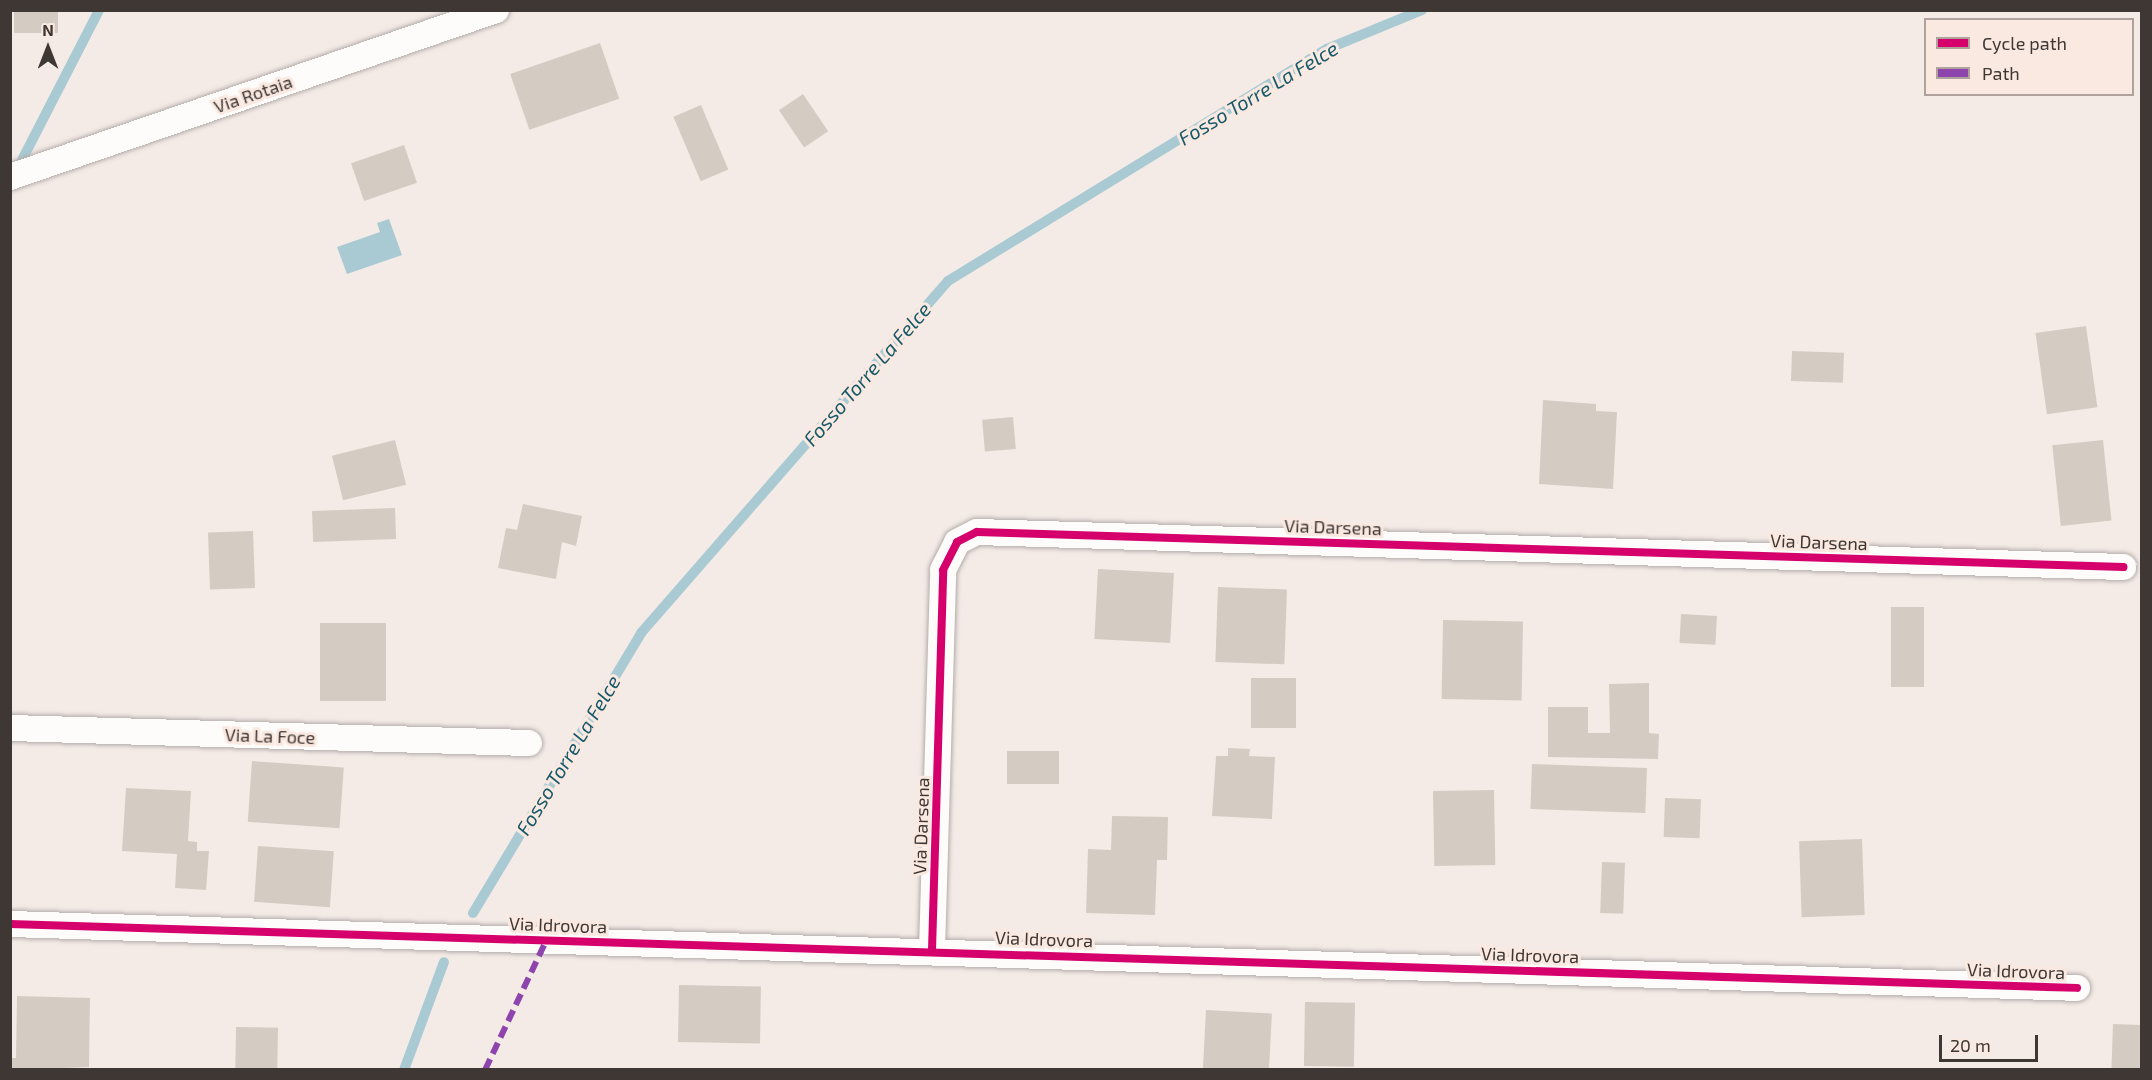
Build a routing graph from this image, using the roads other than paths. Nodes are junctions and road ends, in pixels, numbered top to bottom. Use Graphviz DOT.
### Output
graph roads {
  1 [pos="496,10"];
  2 [pos="10,177"];
  3 [pos="2123,567"];
  4 [pos="10,728"];
  5 [pos="529,743"];
  6 [pos="10,924"];
  7 [pos="932,950"];
  8 [pos="2077,988"];
  1 -- 2 [label="street, Via Rotaia"];
  3 -- 7 [label="street, Via Darsena"];
  4 -- 5 [label="street, Via La Foce"];
  6 -- 7 [label="street, Via Idrovora"];
  7 -- 8 [label="street, Via Idrovora"];
}
